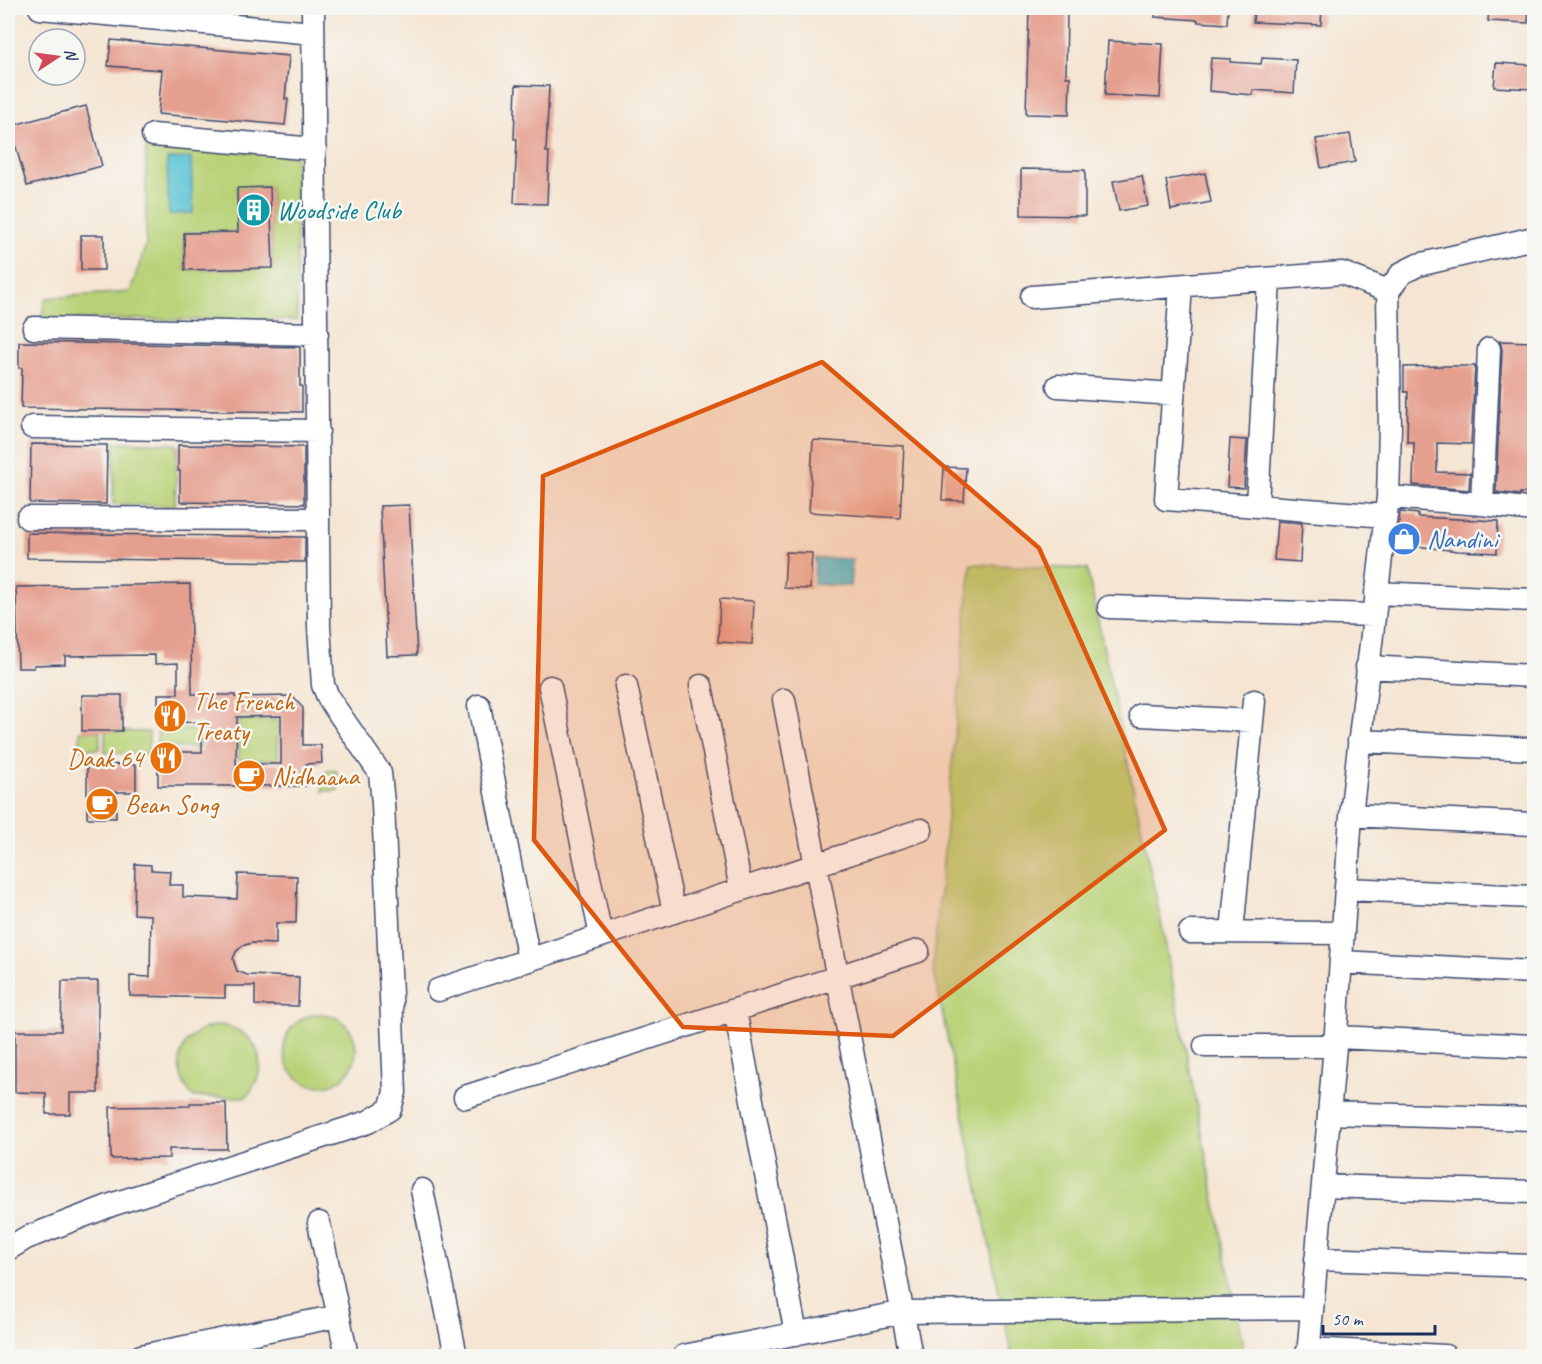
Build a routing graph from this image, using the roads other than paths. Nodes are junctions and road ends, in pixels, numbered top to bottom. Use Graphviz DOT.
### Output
graph roads {
  1 [pos="40,8"];
  2 [pos="313,8"];
  3 [pos="313,33"];
  4 [pos="153,135"];
  5 [pos="315,149"];
  6 [pos="1534,238"];
  7 [pos="1269,279"];
  8 [pos="1181,286"];
  9 [pos="1388,291"];
  10 [pos="1032,297"];
  11 [pos="34,328"];
  12 [pos="317,334"];
  13 [pos="1489,349"];
  14 [pos="1058,386"];
  15 [pos="1173,394"];
  16 [pos="32,427"];
  17 [pos="318,431"];
  18 [pos="1482,504"];
  19 [pos="1257,506"];
  20 [pos="1387,506"];
  21 [pos="1534,510"];
  22 [pos="28,518"];
  23 [pos="318,519"];
  24 [pos="1376,593"];
  25 [pos="1534,600"];
  26 [pos="1109,607"];
  27 [pos="1374,615"];
  28 [pos="1367,668"];
  29 [pos="1534,676"];
  30 [pos="626,686"];
  31 [pos="700,686"];
  32 [pos="550,687"];
  33 [pos="784,700"];
  34 [pos="479,706"];
  35 [pos="1142,715"];
  36 [pos="1359,741"];
  37 [pos="1534,749"];
  38 [pos="1351,815"];
  39 [pos="1534,824"];
  40 [pos="921,830"];
  41 [pos="816,865"];
  42 [pos="741,889"];
  43 [pos="1346,889"];
  44 [pos="1534,897"];
  45 [pos="674,912"];
  46 [pos="1190,932"];
  47 [pos="1232,932"];
  48 [pos="1343,933"];
  49 [pos="601,936"];
  50 [pos="918,951"];
  51 [pos="529,960"];
  52 [pos="1341,962"];
  53 [pos="1534,972"];
  54 [pos="837,976"];
  55 [pos="438,990"];
  56 [pos="735,1010"];
  57 [pos="1335,1041"];
  58 [pos="1205,1046"];
  59 [pos="1534,1046"];
  60 [pos="465,1097"];
  61 [pos="1329,1113"];
  62 [pos="1534,1119"];
  63 [pos="1323,1186"];
  64 [pos="422,1190"];
  65 [pos="1534,1192"];
  66 [pos="319,1222"];
  67 [pos="8,1249"];
  68 [pos="1316,1259"];
  69 [pos="1534,1266"];
  70 [pos="1311,1308"];
  71 [pos="903,1312"];
  72 [pos="338,1316"];
  73 [pos="796,1334"];
  74 [pos="1308,1353"];
  75 [pos="141,1356"];
  76 [pos="347,1356"];
  77 [pos="456,1356"];
  78 [pos="684,1356"];
  79 [pos="911,1356"];
  80 [pos="1445,1356"];
  1 -- 3 [label="street"];
  2 -- 3 [label="street"];
  3 -- 5 [label="street"];
  4 -- 5 [label="street"];
  5 -- 12 [label="street"];
  6 -- 9 [label="street"];
  7 -- 8 [label="street"];
  7 -- 9 [label="street"];
  7 -- 19 [label="street"];
  8 -- 10 [label="street"];
  8 -- 15 [label="street"];
  9 -- 20 [label="street"];
  11 -- 12 [label="street"];
  12 -- 17 [label="street"];
  13 -- 18 [label="street"];
  14 -- 15 [label="street"];
  15 -- 19 [label="street"];
  16 -- 17 [label="street"];
  17 -- 23 [label="street"];
  18 -- 20 [label="street"];
  18 -- 21 [label="street"];
  19 -- 20 [label="street"];
  20 -- 24 [label="street"];
  22 -- 23 [label="street"];
  23 -- 67 [label="street"];
  24 -- 25 [label="street"];
  24 -- 27 [label="street"];
  26 -- 27 [label="street"];
  27 -- 28 [label="street"];
  28 -- 29 [label="street"];
  28 -- 36 [label="street"];
  30 -- 45 [label="street"];
  31 -- 42 [label="street"];
  32 -- 49 [label="street"];
  33 -- 41 [label="street"];
  34 -- 51 [label="street"];
  35 -- 47 [label="street"];
  36 -- 37 [label="street"];
  36 -- 38 [label="street"];
  38 -- 39 [label="street"];
  38 -- 43 [label="street"];
  40 -- 41 [label="street"];
  41 -- 42 [label="street"];
  41 -- 54 [label="street"];
  42 -- 45 [label="street"];
  43 -- 44 [label="street"];
  43 -- 48 [label="street"];
  45 -- 49 [label="street"];
  46 -- 47 [label="street"];
  47 -- 48 [label="street"];
  48 -- 52 [label="street"];
  49 -- 51 [label="street"];
  50 -- 54 [label="street"];
  51 -- 55 [label="street"];
  52 -- 53 [label="street"];
  52 -- 57 [label="street"];
  54 -- 56 [label="street"];
  54 -- 71 [label="street"];
  56 -- 60 [label="street"];
  56 -- 73 [label="street"];
  57 -- 58 [label="street"];
  57 -- 59 [label="street"];
  57 -- 61 [label="street"];
  61 -- 62 [label="street"];
  61 -- 63 [label="street"];
  63 -- 65 [label="street"];
  63 -- 68 [label="street"];
  64 -- 77 [label="street"];
  66 -- 72 [label="street"];
  68 -- 69 [label="street"];
  68 -- 70 [label="street"];
  70 -- 71 [label="street"];
  70 -- 74 [label="street"];
  71 -- 73 [label="street"];
  71 -- 79 [label="street"];
  72 -- 75 [label="street"];
  72 -- 76 [label="street"];
  73 -- 78 [label="street"];
  74 -- 80 [label="street"];
}
